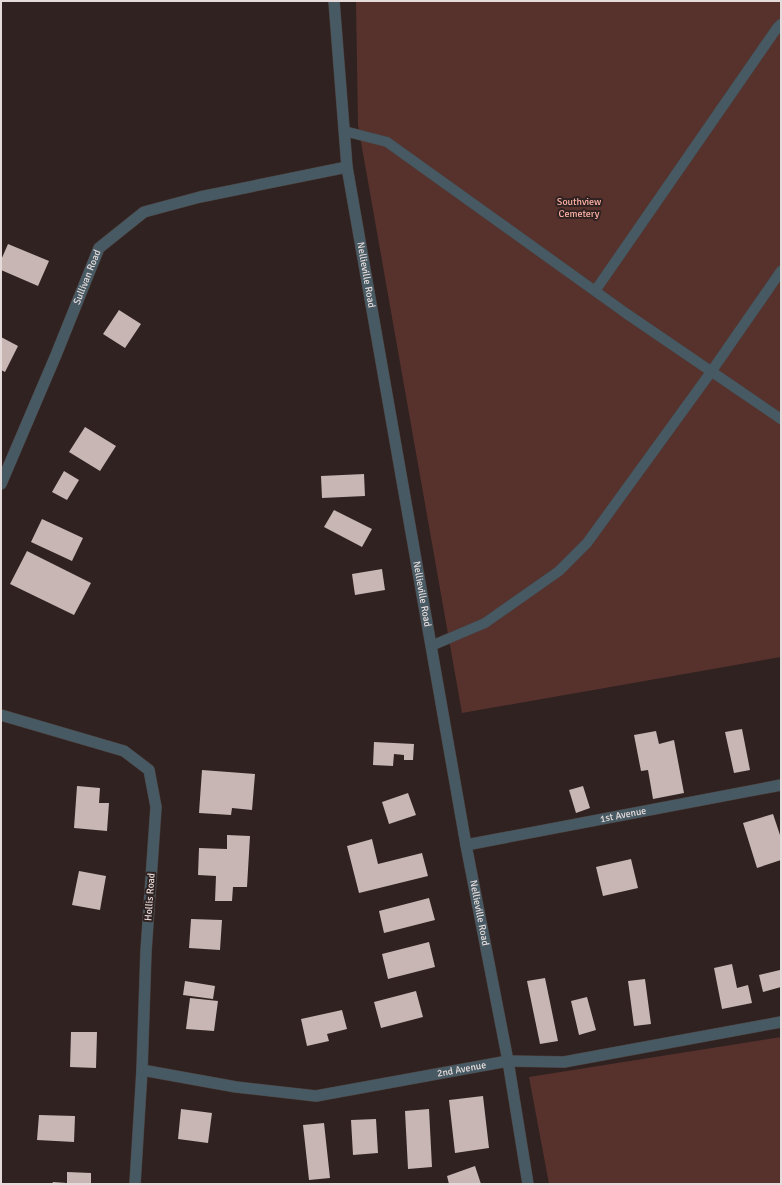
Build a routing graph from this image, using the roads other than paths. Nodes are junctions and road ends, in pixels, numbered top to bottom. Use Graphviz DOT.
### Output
graph roads {
  1 [pos="334,1"];
  2 [pos="781,24"];
  3 [pos="344,131"];
  4 [pos="347,167"];
  5 [pos="781,271"];
  6 [pos="595,291"];
  7 [pos="711,372"];
  8 [pos="781,419"];
  9 [pos="1,484"];
  10 [pos="431,646"];
  11 [pos="1,715"];
  12 [pos="781,785"];
  13 [pos="466,845"];
  14 [pos="781,1022"];
  15 [pos="508,1061"];
  16 [pos="142,1070"];
  17 [pos="135,1184"];
  18 [pos="528,1184"];
  1 -- 3 [label="street, Nellieville Road"];
  2 -- 6 [label="lane"];
  3 -- 4 [label="street, Nellieville Road"];
  3 -- 6 [label="lane"];
  4 -- 9 [label="street, Sullivan Road"];
  4 -- 10 [label="street, Nellieville Road"];
  5 -- 7 [label="lane"];
  6 -- 7 [label="lane"];
  7 -- 8 [label="lane"];
  7 -- 10 [label="lane"];
  10 -- 13 [label="street, Nellieville Road"];
  11 -- 16 [label="street, Hollis Road"];
  12 -- 13 [label="street, 1st Avenue"];
  13 -- 15 [label="street, Nellieville Road"];
  14 -- 15 [label="street, 2nd Avenue"];
  15 -- 16 [label="street, 2nd Avenue"];
  15 -- 18 [label="street, Nellieville Road"];
  16 -- 17 [label="street, Hollis Road"];
}
